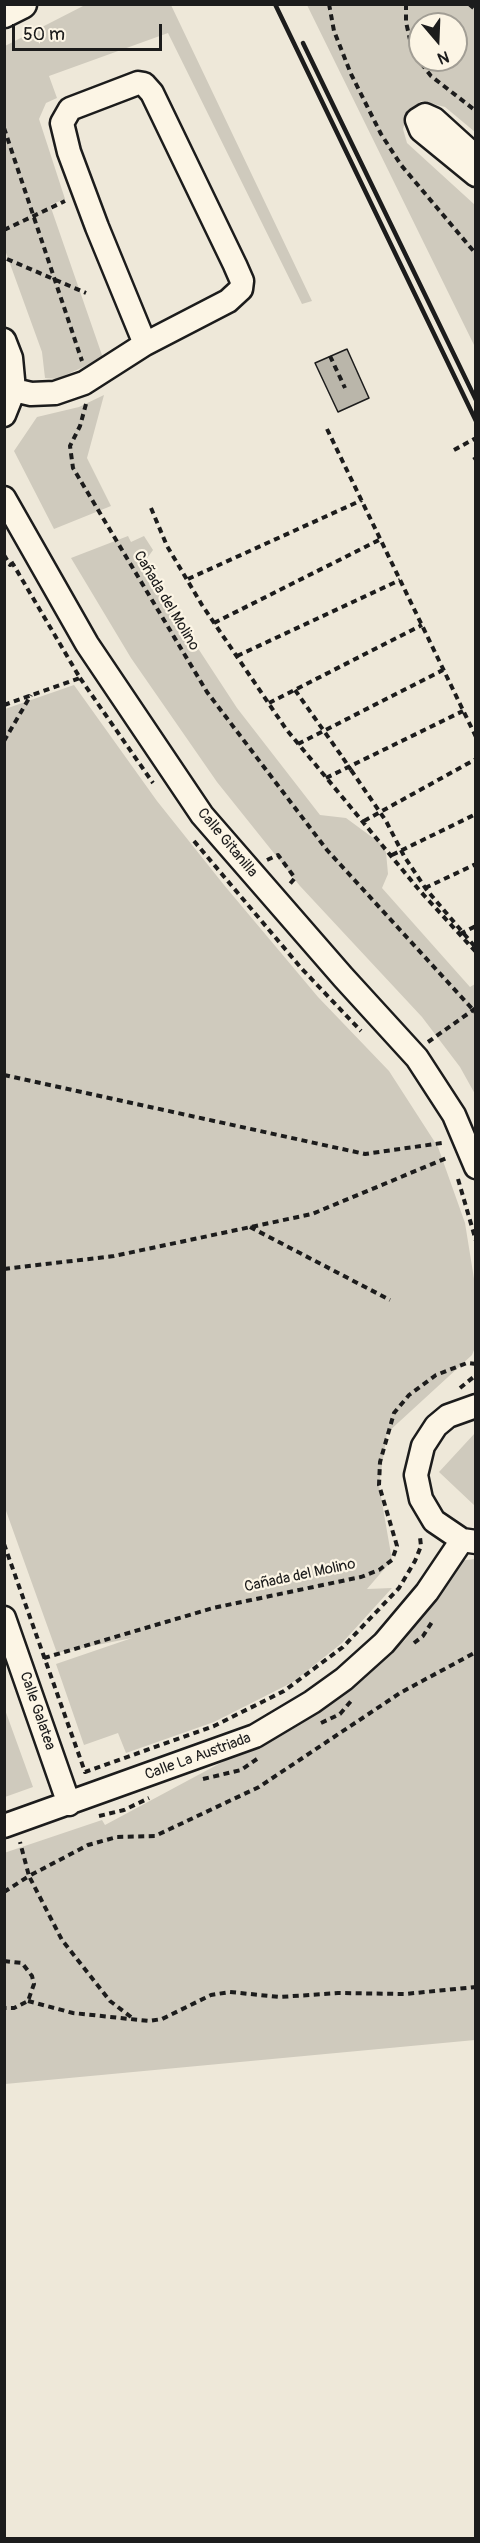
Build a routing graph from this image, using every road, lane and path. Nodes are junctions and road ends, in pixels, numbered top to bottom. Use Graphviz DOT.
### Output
graph roads {
  1 [pos="22,4"];
  2 [pos="329,4"];
  3 [pos="406,4"];
  4 [pos="469,4"];
  5 [pos="476,10"];
  6 [pos="4,13"];
  7 [pos="476,111"];
  8 [pos="4,128"];
  9 [pos="476,157"];
  10 [pos="476,175"];
  11 [pos="65,201"];
  12 [pos="34,216"];
  13 [pos="4,230"];
  14 [pos="476,254"];
  15 [pos="7,259"];
  16 [pos="56,281"];
  17 [pos="86,293"];
  18 [pos="4,340"];
  19 [pos="146,345"];
  20 [pos="330,356"];
  21 [pos="84,383"];
  22 [pos="345,388"];
  23 [pos="14,390"];
  24 [pos="4,415"];
  25 [pos="327,429"];
  26 [pos="476,438"];
  27 [pos="454,450"];
  28 [pos="4,498"];
  29 [pos="362,500"];
  30 [pos="151,508"];
  31 [pos="381,539"];
  32 [pos="13,564"];
  33 [pos="188,579"];
  34 [pos="400,580"];
  35 [pos="214,623"];
  36 [pos="422,625"];
  37 [pos="237,656"];
  38 [pos="443,670"];
  39 [pos="80,678"];
  40 [pos="295,690"];
  41 [pos="32,695"];
  42 [pos="269,703"];
  43 [pos="4,705"];
  44 [pos="463,711"];
  45 [pos="324,732"];
  46 [pos="476,736"];
  47 [pos="4,741"];
  48 [pos="298,744"];
  49 [pos="476,759"];
  50 [pos="326,778"];
  51 [pos="159,793"];
  52 [pos="380,812"];
  53 [pos="476,814"];
  54 [pos="364,821"];
  55 [pos="193,840"];
  56 [pos="401,851"];
  57 [pos="392,855"];
  58 [pos="273,858"];
  59 [pos="476,864"];
  60 [pos="291,882"];
  61 [pos="426,888"];
  62 [pos="420,891"];
  63 [pos="476,926"];
  64 [pos="461,934"];
  65 [pos="476,950"];
  66 [pos="475,1010"];
  67 [pos="365,1035"];
  68 [pos="428,1042"];
  69 [pos="4,1075"];
  70 [pos="438,1134"];
  71 [pos="442,1143"];
  72 [pos="465,1158"];
  73 [pos="250,1227"];
  74 [pos="476,1241"];
  75 [pos="4,1269"];
  76 [pos="390,1300"];
  77 [pos="476,1364"];
  78 [pos="476,1375"];
  79 [pos="454,1391"];
  80 [pos="476,1406"];
  81 [pos="418,1527"];
  82 [pos="469,1541"];
  83 [pos="4,1544"];
  84 [pos="4,1618"];
  85 [pos="476,1652"];
  86 [pos="45,1658"];
  87 [pos="21,1667"];
  88 [pos="69,1804"];
  89 [pos="9,1825"];
  90 [pos="29,1876"];
  91 [pos="4,1892"];
  92 [pos="4,1961"];
  93 [pos="476,1987"];
  94 [pos="28,2001"];
  95 [pos="4,2008"];
  96 [pos="131,2018"];
  1 -- 6 [label="street"];
  2 -- 14 [label="path"];
  3 -- 7 [label="path"];
  4 -- 5 [label="path"];
  8 -- 12 [label="path, Cañada del Molino"];
  9 -- 10 [label="street"];
  11 -- 12 [label="path"];
  12 -- 13 [label="path"];
  12 -- 16 [label="path, Cañada del Molino"];
  15 -- 16 [label="path"];
  16 -- 17 [label="path"];
  16 -- 21 [label="path, Cañada del Molino"];
  18 -- 23 [label="street"];
  19 -- 19 [label="street"];
  19 -- 21 [label="street"];
  20 -- 22 [label="path"];
  21 -- 23 [label="street"];
  21 -- 66 [label="path, Cañada del Molino"];
  23 -- 24 [label="street"];
  25 -- 29 [label="path"];
  26 -- 27 [label="path"];
  28 -- 72 [label="street, Calle Gitanilla"];
  29 -- 31 [label="path"];
  29 -- 33 [label="path"];
  30 -- 33 [label="path"];
  31 -- 34 [label="path"];
  31 -- 35 [label="path"];
  32 -- 39 [label="path"];
  33 -- 35 [label="path"];
  34 -- 36 [label="path"];
  34 -- 37 [label="path"];
  35 -- 37 [label="path"];
  36 -- 38 [label="path"];
  36 -- 40 [label="path"];
  37 -- 42 [label="path"];
  38 -- 44 [label="path"];
  38 -- 45 [label="path"];
  39 -- 41 [label="path"];
  39 -- 51 [label="path"];
  40 -- 42 [label="path"];
  40 -- 45 [label="path"];
  41 -- 43 [label="path"];
  41 -- 47 [label="path"];
  42 -- 48 [label="path"];
  44 -- 46 [label="path"];
  44 -- 50 [label="path"];
  45 -- 48 [label="path"];
  45 -- 52 [label="path, bridge"];
  48 -- 50 [label="path"];
  49 -- 52 [label="path"];
  50 -- 54 [label="path"];
  52 -- 54 [label="path"];
  52 -- 56 [label="path"];
  53 -- 56 [label="path"];
  54 -- 57 [label="path"];
  55 -- 67 [label="path"];
  56 -- 57 [label="path"];
  56 -- 61 [label="path"];
  57 -- 62 [label="path"];
  58 -- 60 [label="path"];
  59 -- 61 [label="path"];
  61 -- 62 [label="path"];
  61 -- 64 [label="path"];
  62 -- 64 [label="path"];
  63 -- 64 [label="path"];
  64 -- 65 [label="path"];
  66 -- 68 [label="path"];
  69 -- 71 [label="path"];
  70 -- 71 [label="path"];
  71 -- 72 [label="path"];
  72 -- 73 [label="path"];
  72 -- 74 [label="path"];
  73 -- 75 [label="path"];
  73 -- 76 [label="path"];
  77 -- 86 [label="path, Cañada del Molino"];
  78 -- 79 [label="path"];
  80 -- 82 [label="street"];
  81 -- 86 [label="path"];
  82 -- 88 [label="street, Calle La Austriada"];
  83 -- 86 [label="path"];
  84 -- 87 [label="street, Calle Galatea"];
  85 -- 90 [label="path"];
  86 -- 87 [label="path, Cañada del Molino"];
  87 -- 88 [label="street, Calle Galatea"];
  88 -- 89 [label="street, Calle La Austriada"];
  89 -- 90 [label="path"];
  90 -- 91 [label="path"];
  90 -- 96 [label="path"];
  92 -- 94 [label="path"];
  93 -- 96 [label="path"];
  94 -- 95 [label="path"];
  94 -- 96 [label="path"];
}
